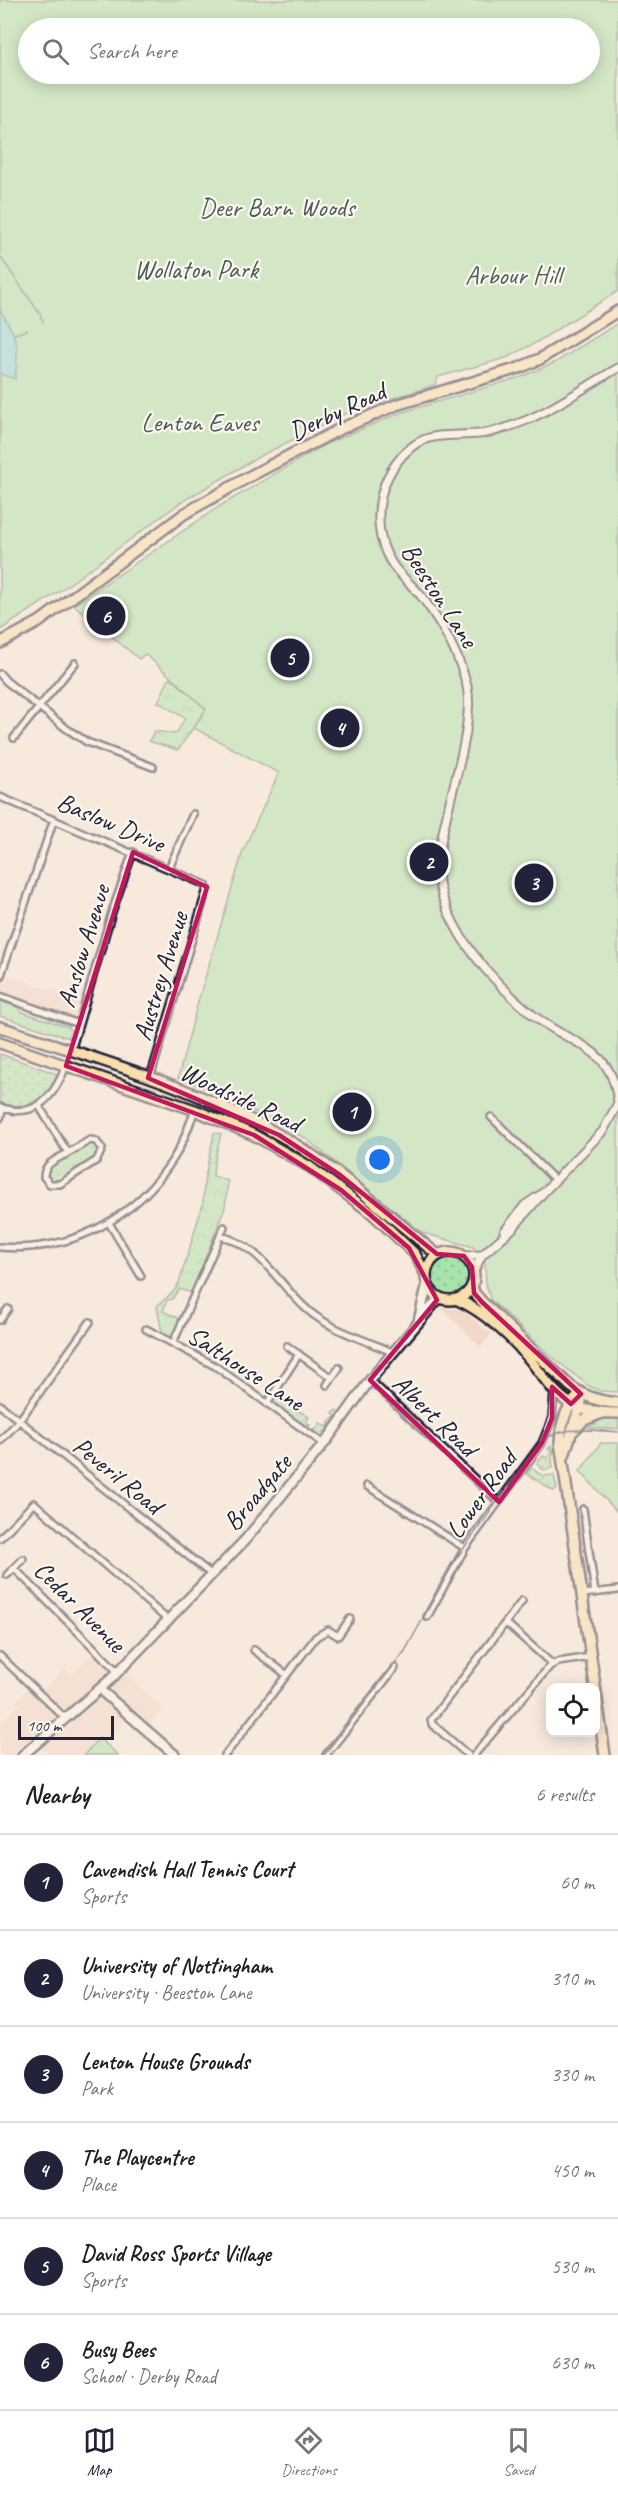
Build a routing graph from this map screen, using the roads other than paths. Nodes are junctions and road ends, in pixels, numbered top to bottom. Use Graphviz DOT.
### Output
graph roads {
  1 [pos="618,310"];
  2 [pos="618,368"];
  3 [pos="0,643"];
  4 [pos="75,663"];
  5 [pos="0,674"];
  6 [pos="39,708"];
  7 [pos="14,738"];
  8 [pos="136,761"];
  9 [pos="153,767"];
  10 [pos="134,768"];
  11 [pos="0,796"];
  12 [pos="193,814"];
  13 [pos="54,819"];
  14 [pos="133,852"];
  15 [pos="170,868"];
  16 [pos="206,885"];
  17 [pos="0,978"];
  18 [pos="0,996"];
  19 [pos="79,1024"];
  20 [pos="0,1027"];
  21 [pos="0,1043"];
  22 [pos="71,1052"];
  23 [pos="66,1066"];
  24 [pos="150,1078"];
  25 [pos="200,1097"];
  26 [pos="618,1103"];
  27 [pos="39,1106"];
  28 [pos="2,1108"];
  29 [pos="195,1110"];
  30 [pos="491,1117"];
  31 [pos="0,1118"];
  32 [pos="68,1153"];
  33 [pos="555,1180"];
  34 [pos="539,1195"];
  35 [pos="109,1223"];
  36 [pos="224,1227"];
  37 [pos="221,1236"];
  38 [pos="501,1236"];
  39 [pos="0,1247"];
  40 [pos="438,1255"];
  41 [pos="482,1255"];
  42 [pos="464,1256"];
  43 [pos="474,1271"];
  44 [pos="425,1273"];
  45 [pos="141,1276"];
  46 [pos="427,1285"];
  47 [pos="472,1285"];
  48 [pos="439,1298"];
  49 [pos="456,1299"];
  50 [pos="8,1309"];
  51 [pos="0,1320"];
  52 [pos="419,1320"];
  53 [pos="90,1322"];
  54 [pos="146,1329"];
  55 [pos="173,1342"];
  56 [pos="287,1346"];
  57 [pos="394,1353"];
  58 [pos="299,1354"];
  59 [pos="339,1368"];
  60 [pos="332,1378"];
  61 [pos="370,1380"];
  62 [pos="327,1385"];
  63 [pos="554,1389"];
  64 [pos="581,1394"];
  65 [pos="618,1403"];
  66 [pos="267,1404"];
  67 [pos="0,1405"];
  68 [pos="575,1405"];
  69 [pos="602,1413"];
  70 [pos="618,1413"];
  71 [pos="19,1421"];
  72 [pos="572,1432"];
  73 [pos="0,1441"];
  74 [pos="324,1444"];
  75 [pos="564,1456"];
  76 [pos="368,1486"];
  77 [pos="499,1502"];
  78 [pos="583,1509"];
  79 [pos="0,1538"];
  80 [pos="465,1548"];
  81 [pos="23,1559"];
  82 [pos="14,1568"];
  83 [pos="7,1575"];
  84 [pos="213,1576"];
  85 [pos="618,1590"];
  86 [pos="595,1593"];
  87 [pos="583,1594"];
  88 [pos="522,1601"];
  89 [pos="427,1617"];
  90 [pos="350,1619"];
  91 [pos="169,1621"];
  92 [pos="506,1623"];
  93 [pos="254,1650"];
  94 [pos="0,1656"];
  95 [pos="591,1657"];
  96 [pos="552,1664"];
  97 [pos="395,1668"];
  98 [pos="115,1675"];
  99 [pos="287,1675"];
  100 [pos="105,1694"];
  101 [pos="92,1697"];
  102 [pos="66,1719"];
  103 [pos="23,1755"];
  104 [pos="175,1755"];
  105 [pos="225,1755"];
  106 [pos="326,1755"];
  107 [pos="468,1755"];
  108 [pos="474,1755"];
  109 [pos="605,1755"];
  1 -- 3 [label="main road, Derby Road"];
  2 -- 26 [label="street, Beeston Lane"];
  4 -- 6 [label="street"];
  5 -- 6 [label="street"];
  6 -- 7 [label="street"];
  6 -- 8 [label="street"];
  8 -- 9 [label="street"];
  8 -- 10 [label="street"];
  11 -- 13 [label="street, Baslow Drive"];
  12 -- 15 [label="street"];
  13 -- 14 [label="street, Baslow Drive"];
  13 -- 17 [label="street"];
  14 -- 15 [label="street, Baslow Drive"];
  14 -- 19 [label="street, Anslow Avenue"];
  15 -- 16 [label="street, Baslow Drive"];
  16 -- 24 [label="street, Austrey Avenue"];
  18 -- 19 [label="street"];
  19 -- 22 [label="street, Anslow Avenue"];
  20 -- 22 [label="main road, Woodside Road"];
  21 -- 23 [label="main road, Woodside Road"];
  22 -- 23 [label="main road"];
  22 -- 24 [label="main road, Woodside Road"];
  23 -- 27 [label="street"];
  23 -- 29 [label="main road, Woodside Road"];
  24 -- 25 [label="main road, Woodside Road"];
  25 -- 29 [label="main road"];
  25 -- 40 [label="main road, Woodside Road"];
  26 -- 33 [label="street, Beeston Lane"];
  27 -- 28 [label="street"];
  27 -- 32 [label="street"];
  28 -- 31 [label="street"];
  29 -- 35 [label="street"];
  29 -- 44 [label="main road, Woodside Road"];
  30 -- 33 [label="street"];
  32 -- 32 [label="street"];
  33 -- 34 [label="street, Beeston Lane"];
  34 -- 38 [label="street, Beeston Lane"];
  34 -- 38 [label="street, Beeston Lane"];
  35 -- 39 [label="street"];
  35 -- 45 [label="street"];
  36 -- 37 [label="street"];
  37 -- 55 [label="street"];
  37 -- 57 [label="street"];
  38 -- 41 [label="street, Beeston Lane"];
  40 -- 42 [label="main road"];
  40 -- 44 [label="main road"];
  41 -- 42 [label="street"];
  41 -- 43 [label="street, Beeston Lane"];
  42 -- 43 [label="main road"];
  43 -- 47 [label="main road"];
  44 -- 46 [label="main road"];
  46 -- 48 [label="main road"];
  46 -- 52 [label="main road"];
  47 -- 49 [label="main road"];
  47 -- 64 [label="main road"];
  48 -- 49 [label="main road"];
  48 -- 52 [label="main road, Broadgate"];
  49 -- 63 [label="main road"];
  50 -- 51 [label="street"];
  52 -- 57 [label="main road, Broadgate"];
  53 -- 71 [label="street"];
  54 -- 55 [label="street, Salthouse Lane"];
  55 -- 66 [label="street, Salthouse Lane"];
  56 -- 58 [label="street"];
  57 -- 61 [label="main road, Broadgate"];
  58 -- 60 [label="street"];
  58 -- 66 [label="street"];
  59 -- 60 [label="street"];
  60 -- 62 [label="street"];
  61 -- 74 [label="main road, Broadgate"];
  61 -- 77 [label="street, Albert Road"];
  63 -- 68 [label="main road"];
  63 -- 77 [label="street, Lower Road"];
  64 -- 65 [label="main road"];
  64 -- 68 [label="main road"];
  66 -- 74 [label="street, Salthouse Lane"];
  67 -- 71 [label="street, Peveril Road"];
  68 -- 69 [label="main road"];
  68 -- 72 [label="main road"];
  68 -- 75 [label="main road"];
  69 -- 70 [label="main road"];
  69 -- 72 [label="main road"];
  71 -- 73 [label="street"];
  71 -- 84 [label="street, Peveril Road"];
  72 -- 75 [label="main road"];
  74 -- 84 [label="main road, Broadgate"];
  75 -- 87 [label="main road"];
  76 -- 80 [label="street"];
  77 -- 80 [label="street, Lower Road"];
  78 -- 86 [label="street"];
  79 -- 91 [label="street"];
  80 -- 89 [label="street, Lower Road"];
  81 -- 82 [label="street"];
  82 -- 83 [label="street"];
  82 -- 98 [label="street, Cedar Avenue"];
  84 -- 91 [label="main road, Broadgate"];
  85 -- 86 [label="street"];
  86 -- 87 [label="street"];
  87 -- 95 [label="main road"];
  88 -- 92 [label="street"];
  90 -- 99 [label="street"];
  91 -- 98 [label="main road, Broadgate"];
  92 -- 96 [label="street"];
  92 -- 107 [label="street"];
  93 -- 99 [label="street"];
  94 -- 102 [label="street"];
  95 -- 96 [label="street"];
  95 -- 109 [label="main road"];
  96 -- 108 [label="street"];
  97 -- 106 [label="street"];
  98 -- 100 [label="main road"];
  98 -- 101 [label="main road, Broadgate"];
  99 -- 105 [label="street"];
  100 -- 101 [label="main road"];
  100 -- 104 [label="main road"];
  101 -- 102 [label="main road, Broadgate"];
  102 -- 103 [label="main road, Broadgate"];
}
